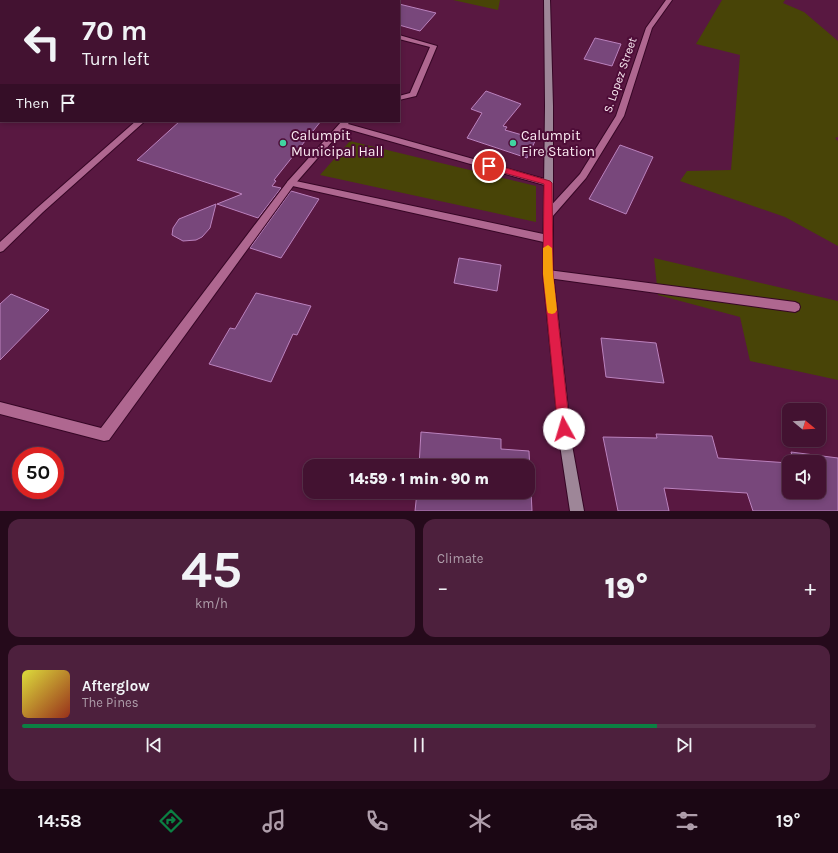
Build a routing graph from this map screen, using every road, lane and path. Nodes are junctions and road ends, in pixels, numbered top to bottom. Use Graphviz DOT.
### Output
graph roads {
  1 [pos="548,0"];
  2 [pos="669,0"];
  3 [pos="400,37"];
  4 [pos="400,98"];
  5 [pos="140,122"];
  6 [pos="344,123"];
  7 [pos="291,183"];
  8 [pos="548,183"];
  9 [pos="548,214"];
  10 [pos="548,239"];
  11 [pos="0,248"];
  12 [pos="548,274"];
  13 [pos="795,307"];
  14 [pos="0,408"];
  15 [pos="577,511"];
  1 -- 8 [label="main road"];
  2 -- 9 [label="street, S. Lopez Street"];
  3 -- 4 [label="street"];
  5 -- 11 [label="street"];
  6 -- 7 [label="street"];
  6 -- 8 [label="street"];
  7 -- 10 [label="street"];
  7 -- 14 [label="street"];
  8 -- 9 [label="main road"];
  9 -- 10 [label="main road"];
  10 -- 12 [label="main road"];
  12 -- 13 [label="street"];
  12 -- 15 [label="main road"];
}
